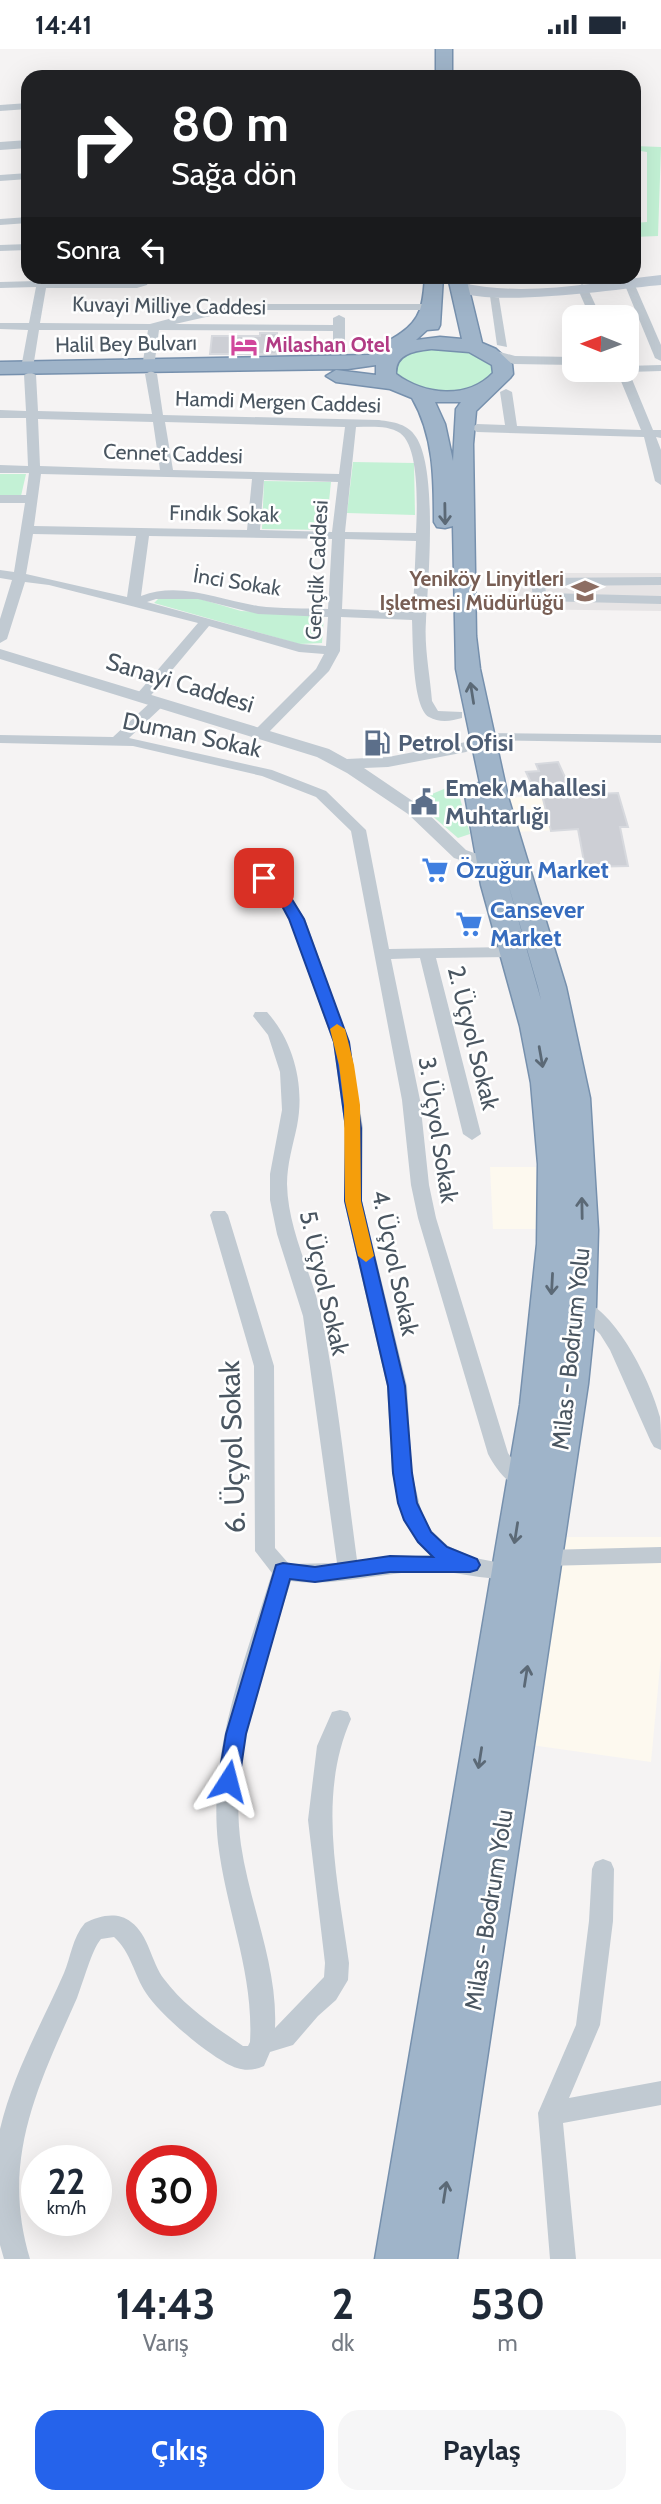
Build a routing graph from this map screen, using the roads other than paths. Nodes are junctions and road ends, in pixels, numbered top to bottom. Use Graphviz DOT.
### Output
graph roads {
  1 [pos="444,49"];
  2 [pos="444,70"];
  3 [pos="21,106"];
  4 [pos="0,108"];
  5 [pos="21,144"];
  6 [pos="0,146"];
  7 [pos="21,176"];
  8 [pos="0,178"];
  9 [pos="21,220"];
  10 [pos="0,222"];
  11 [pos="21,247"];
  12 [pos="0,248"];
  13 [pos="661,279"];
  14 [pos="641,282"];
  15 [pos="21,284"];
  16 [pos="42,284"];
  17 [pos="103,284"];
  18 [pos="138,284"];
  19 [pos="434,284"];
  20 [pos="458,284"];
  21 [pos="462,284"];
  22 [pos="617,284"];
  23 [pos="629,284"];
  24 [pos="0,285"];
  25 [pos="582,287"];
  26 [pos="538,291"];
  27 [pos="494,298"];
  28 [pos="590,305"];
  29 [pos="339,307"];
  30 [pos="433,307"];
  31 [pos="464,310"];
  32 [pos="34,324"];
  33 [pos="0,325"];
  34 [pos="154,325"];
  35 [pos="338,328"];
  36 [pos="488,348"];
  37 [pos="339,350"];
  38 [pos="402,350"];
  39 [pos="661,357"];
  40 [pos="542,361"];
  41 [pos="562,361"];
  42 [pos="0,368"];
  43 [pos="292,368"];
  44 [pos="661,368"];
  45 [pos="639,369"];
  46 [pos="28,371"];
  47 [pos="150,371"];
  48 [pos="0,375"];
  49 [pos="630,382"];
  50 [pos="393,383"];
  51 [pos="499,385"];
  52 [pos="421,394"];
  53 [pos="0,414"];
  54 [pos="34,415"];
  55 [pos="159,418"];
  56 [pos="351,423"];
  57 [pos="511,429"];
  58 [pos="655,433"];
  59 [pos="460,439"];
  60 [pos="658,450"];
  61 [pos="0,469"];
  62 [pos="36,470"];
  63 [pos="167,473"];
  64 [pos="258,476"];
  65 [pos="344,478"];
  66 [pos="661,481"];
  67 [pos="0,499"];
  68 [pos="32,499"];
  69 [pos="27,530"];
  70 [pos="143,532"];
  71 [pos="253,534"];
  72 [pos="338,536"];
  73 [pos="421,537"];
  74 [pos="0,575"];
  75 [pos="20,579"];
  76 [pos="661,581"];
  77 [pos="661,600"];
  78 [pos="133,603"];
  79 [pos="336,613"];
  80 [pos="420,616"];
  81 [pos="206,622"];
  82 [pos="0,639"];
  83 [pos="333,651"];
  84 [pos="0,655"];
  85 [pos="151,699"];
  86 [pos="260,733"];
  87 [pos="468,733"];
  88 [pos="0,739"];
  89 [pos="661,739"];
  90 [pos="117,741"];
  91 [pos="345,764"];
  92 [pos="311,789"];
  93 [pos="488,859"];
  94 [pos="264,878"];
  95 [pos="514,952"];
  96 [pos="382,954"];
  97 [pos="427,954"];
  98 [pos="261,1016"];
  99 [pos="472,1134"];
  100 [pos="219,1215"];
  101 [pos="580,1306"];
  102 [pos="661,1442"];
  103 [pos="525,1481"];
  104 [pos="661,1555"];
  105 [pos="545,1557"];
  106 [pos="470,1565"];
  107 [pos="348,1569"];
  108 [pos="283,1571"];
  109 [pos="510,1573"];
  110 [pos="340,1719"];
  111 [pos="603,1869"];
  112 [pos="261,2043"];
  113 [pos="661,2093"];
  114 [pos="550,2113"];
  115 [pos="17,2259"];
  116 [pos="397,2259"];
  117 [pos="435,2259"];
  118 [pos="563,2259"];
  1 -- 2 [label="highway"];
  3 -- 4 [label="street"];
  5 -- 6 [label="street"];
  7 -- 8 [label="street"];
  9 -- 10 [label="street"];
  11 -- 12 [label="street"];
  13 -- 14 [label="main road"];
  15 -- 24 [label="street"];
  16 -- 32 [label="street"];
  17 -- 18 [label="street"];
  19 -- 30 [label="highway"];
  20 -- 31 [label="highway"];
  21 -- 26 [label="main road"];
  22 -- 25 [label="main road"];
  23 -- 39 [label="street"];
  25 -- 26 [label="main road"];
  25 -- 28 [label="street"];
  26 -- 27 [label="main road"];
  27 -- 31 [label="main road"];
  27 -- 36 [label="street"];
  29 -- 30 [label="street"];
  29 -- 34 [label="street"];
  29 -- 35 [label="street"];
  30 -- 38 [label="highway"];
  30 -- 43 [label="highway"];
  31 -- 36 [label="highway"];
  32 -- 33 [label="street, Kuvayi Milliye Caddesi"];
  32 -- 34 [label="street, Kuvayi Milliye Caddesi"];
  32 -- 46 [label="street"];
  34 -- 35 [label="street, Kuvayi Milliye Caddesi"];
  34 -- 47 [label="street"];
  35 -- 37 [label="street"];
  36 -- 38 [label="highway"];
  36 -- 40 [label="street"];
  36 -- 51 [label="highway"];
  38 -- 43 [label="highway"];
  38 -- 50 [label="highway"];
  40 -- 41 [label="street"];
  40 -- 51 [label="street"];
  42 -- 46 [label="highway, Halil Bey Bulvarı"];
  43 -- 47 [label="highway, Halil Bey Bulvarı"];
  43 -- 50 [label="highway"];
  43 -- 59 [label="highway"];
  44 -- 45 [label="street"];
  46 -- 47 [label="highway, Halil Bey Bulvarı"];
  46 -- 48 [label="highway, Halil Bey Bulvarı"];
  46 -- 54 [label="street"];
  47 -- 55 [label="street"];
  49 -- 58 [label="street"];
  50 -- 52 [label="highway"];
  51 -- 52 [label="highway"];
  51 -- 57 [label="street"];
  51 -- 59 [label="highway"];
  52 -- 59 [label="highway"];
  53 -- 54 [label="street, Hamdi Mergen Caddesi"];
  54 -- 55 [label="street, Hamdi Mergen Caddesi"];
  54 -- 62 [label="street"];
  55 -- 56 [label="street, Hamdi Mergen Caddesi"];
  55 -- 63 [label="street"];
  56 -- 65 [label="street, Gençlik Caddesi"];
  56 -- 73 [label="street, Hamdi Mergen Caddesi"];
  57 -- 58 [label="street"];
  57 -- 59 [label="street"];
  58 -- 60 [label="street"];
  59 -- 87 [label="highway, Milas - Bodrum Yolu"];
  60 -- 66 [label="street"];
  61 -- 62 [label="street, Cennet Caddesi"];
  62 -- 63 [label="street, Cennet Caddesi"];
  62 -- 68 [label="street"];
  63 -- 64 [label="street, Cennet Caddesi"];
  64 -- 65 [label="street, Cennet Caddesi"];
  64 -- 71 [label="street"];
  65 -- 72 [label="street, Gençlik Caddesi"];
  67 -- 68 [label="street"];
  68 -- 69 [label="street"];
  69 -- 70 [label="street, Fındık Sokak"];
  69 -- 75 [label="street"];
  70 -- 71 [label="street, Fındık Sokak"];
  70 -- 78 [label="street"];
  71 -- 72 [label="street, Fındık Sokak"];
  72 -- 73 [label="street, Fındık Sokak"];
  72 -- 79 [label="street, Gençlik Caddesi"];
  73 -- 80 [label="street, Hamdi Mergen Caddesi"];
  74 -- 75 [label="street, İnci Sokak"];
  75 -- 78 [label="street, İnci Sokak"];
  75 -- 82 [label="street"];
  76 -- 77 [label="street"];
  78 -- 79 [label="street, İnci Sokak"];
  78 -- 81 [label="street, İnci Sokak"];
  79 -- 80 [label="street, İnci Sokak"];
  79 -- 83 [label="street, Gençlik Caddesi"];
  80 -- 87 [label="street, Hamdi Mergen Caddesi"];
  81 -- 83 [label="street, İnci Sokak"];
  81 -- 85 [label="street"];
  83 -- 86 [label="street, Gençlik Caddesi"];
  84 -- 85 [label="street, Sanayi Caddesi"];
  85 -- 86 [label="street, Sanayi Caddesi"];
  85 -- 90 [label="street"];
  86 -- 91 [label="street, Sanayi Caddesi"];
  87 -- 89 [label="street"];
  87 -- 91 [label="street, Sanayi Caddesi"];
  87 -- 93 [label="highway, Milas - Bodrum Yolu"];
  101 -- 87 [label="highway, Milas - Bodrum Yolu, one-way"];
  88 -- 90 [label="street, Duman Sokak"];
  90 -- 92 [label="street, Duman Sokak"];
  91 -- 93 [label="street, Sanayi Caddesi"];
  92 -- 96 [label="street, 3. Üçyol Sokak"];
  93 -- 95 [label="highway, Milas - Bodrum Yolu"];
  94 -- 106 [label="street, 4. Üçyol Sokak"];
  95 -- 97 [label="street"];
  95 -- 103 [label="highway, Milas - Bodrum Yolu, one-way"];
  96 -- 97 [label="street"];
  96 -- 103 [label="street, 3. Üçyol Sokak"];
  97 -- 99 [label="street, 2. Üçyol Sokak"];
  98 -- 107 [label="street, 5. Üçyol Sokak"];
  100 -- 108 [label="street, 6. Üçyol Sokak"];
  101 -- 102 [label="street"];
  101 -- 105 [label="highway, Milas - Bodrum Yolu"];
  103 -- 109 [label="highway, Milas - Bodrum Yolu, one-way"];
  104 -- 105 [label="street"];
  117 -- 105 [label="highway, Milas - Bodrum Yolu, one-way"];
  106 -- 107 [label="street"];
  106 -- 109 [label="street"];
  107 -- 108 [label="street"];
  108 -- 112 [label="street"];
  109 -- 116 [label="highway, Milas - Bodrum Yolu, one-way"];
  110 -- 112 [label="street"];
  111 -- 114 [label="street"];
  112 -- 115 [label="street"];
  113 -- 114 [label="street"];
  114 -- 118 [label="street"];
}
